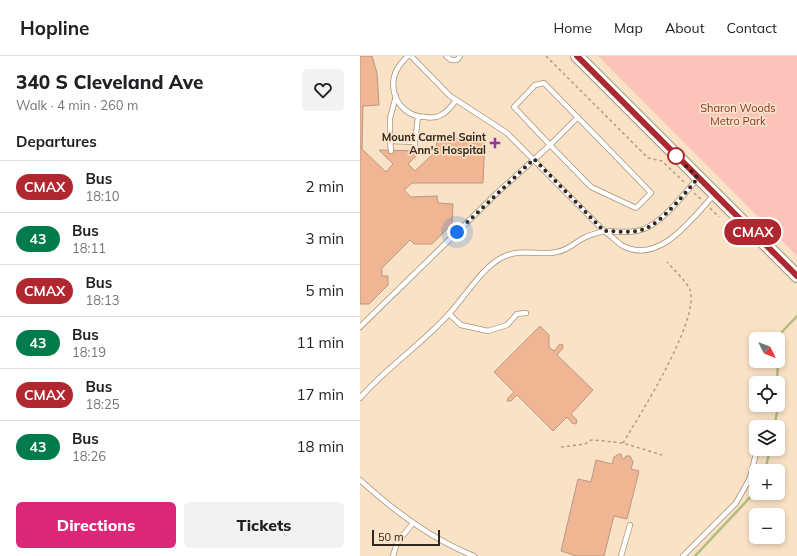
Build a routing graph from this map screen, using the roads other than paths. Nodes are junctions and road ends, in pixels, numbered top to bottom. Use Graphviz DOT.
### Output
graph roads {
  1 [pos="409,56"];
  2 [pos="446,56"];
  3 [pos="460,56"];
  4 [pos="577,56"];
  5 [pos="396,96"];
  6 [pos="456,100"];
  7 [pos="418,117"];
  8 [pos="578,117"];
  9 [pos="390,141"];
  10 [pos="415,142"];
  11 [pos="550,145"];
  12 [pos="391,151"];
  13 [pos="415,151"];
  14 [pos="534,159"];
  15 [pos="698,178"];
  16 [pos="714,195"];
  17 [pos="604,231"];
  18 [pos="797,276"];
  19 [pos="526,313"];
  20 [pos="449,314"];
  21 [pos="360,327"];
  22 [pos="360,398"];
  23 [pos="755,456"];
  24 [pos="360,480"];
  25 [pos="413,523"];
  26 [pos="630,525"];
  27 [pos="393,556"];
  28 [pos="474,556"];
  29 [pos="621,556"];
  30 [pos="683,556"];
  1 -- 5 [label="lane"];
  1 -- 6 [label="lane"];
  2 -- 3 [label="lane"];
  4 -- 15 [label="main road"];
  5 -- 7 [label="lane"];
  5 -- 9 [label="lane"];
  6 -- 7 [label="lane"];
  6 -- 14 [label="lane"];
  7 -- 10 [label="lane"];
  8 -- 11 [label="lane"];
  8 -- 11 [label="lane"];
  8 -- 11 [label="lane"];
  9 -- 10 [label="lane"];
  9 -- 12 [label="lane"];
  10 -- 13 [label="lane"];
  11 -- 14 [label="lane"];
  14 -- 17 [label="lane"];
  14 -- 21 [label="lane"];
  15 -- 16 [label="main road"];
  15 -- 17 [label="lane"];
  16 -- 17 [label="lane"];
  16 -- 18 [label="main road"];
  17 -- 20 [label="lane"];
  19 -- 20 [label="lane"];
  20 -- 22 [label="lane"];
  23 -- 30 [label="lane"];
  24 -- 25 [label="lane"];
  25 -- 27 [label="lane"];
  25 -- 28 [label="lane"];
  26 -- 29 [label="lane"];
}
